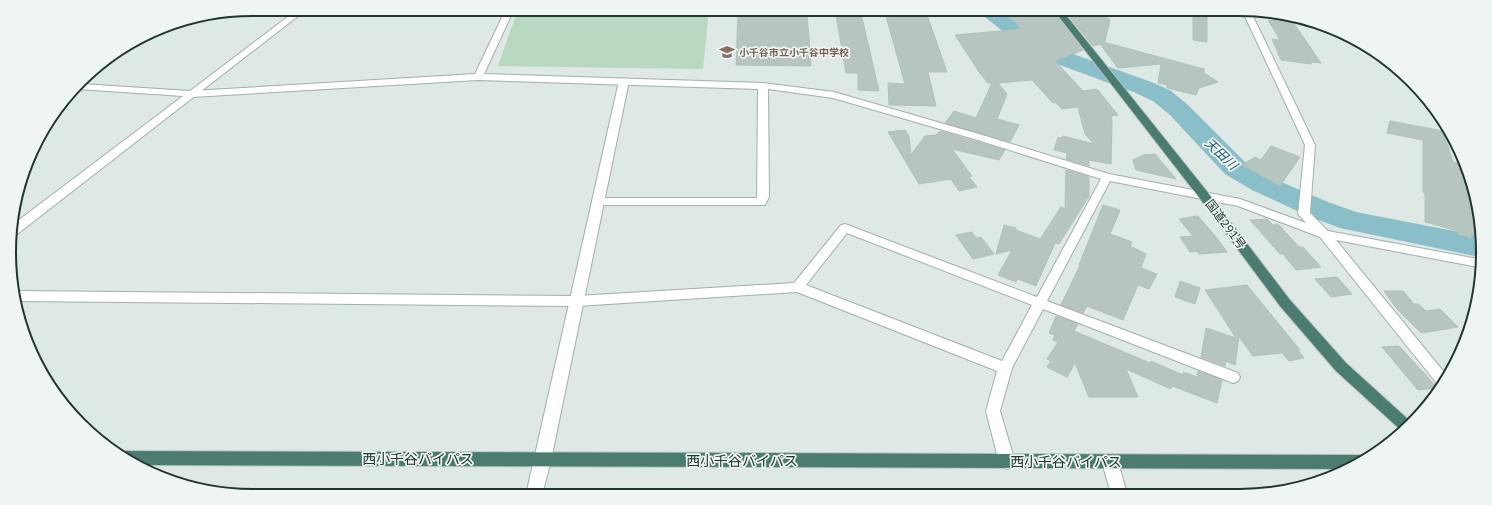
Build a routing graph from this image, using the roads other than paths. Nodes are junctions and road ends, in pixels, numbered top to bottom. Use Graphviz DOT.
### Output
graph roads {
  1 [pos="294,16"];
  2 [pos="507,16"];
  3 [pos="1063,16"];
  4 [pos="1249,17"];
  5 [pos="478,77"];
  6 [pos="624,81"];
  7 [pos="763,86"];
  8 [pos="83,87"];
  9 [pos="192,94"];
  10 [pos="1107,177"];
  11 [pos="1205,197"];
  12 [pos="598,201"];
  13 [pos="18,228"];
  14 [pos="1324,234"];
  15 [pos="1475,262"];
  16 [pos="798,287"];
  17 [pos="20,296"];
  18 [pos="577,302"];
  19 [pos="1040,303"];
  20 [pos="1005,368"];
  21 [pos="1233,377"];
  22 [pos="1440,377"];
  23 [pos="1403,423"];
  24 [pos="136,458"];
  25 [pos="543,460"];
  26 [pos="1007,462"];
  27 [pos="1110,462"];
  28 [pos="1349,462"];
  29 [pos="536,489"];
  30 [pos="1118,489"];
  1 -- 9 [label="street"];
  2 -- 5 [label="street"];
  3 -- 11 [label="highway, 国道291号"];
  4 -- 14 [label="street"];
  5 -- 6 [label="street"];
  5 -- 9 [label="street"];
  6 -- 7 [label="street"];
  6 -- 12 [label="street"];
  7 -- 10 [label="street"];
  7 -- 12 [label="street"];
  8 -- 9 [label="street"];
  9 -- 13 [label="street"];
  10 -- 11 [label="street"];
  10 -- 19 [label="street"];
  11 -- 14 [label="street"];
  11 -- 23 [label="highway, 国道291号"];
  12 -- 18 [label="street"];
  14 -- 15 [label="street"];
  14 -- 22 [label="street"];
  16 -- 18 [label="street"];
  16 -- 19 [label="street"];
  16 -- 20 [label="street"];
  17 -- 18 [label="street"];
  18 -- 25 [label="street"];
  19 -- 20 [label="street"];
  19 -- 21 [label="street"];
  20 -- 26 [label="street"];
  24 -- 25 [label="highway, 西小千谷バイパス"];
  25 -- 26 [label="highway, 西小千谷バイパス"];
  25 -- 29 [label="street"];
  26 -- 27 [label="highway, 西小千谷バイパス"];
  27 -- 28 [label="highway, 西小千谷バイパス"];
  27 -- 30 [label="street"];
}
